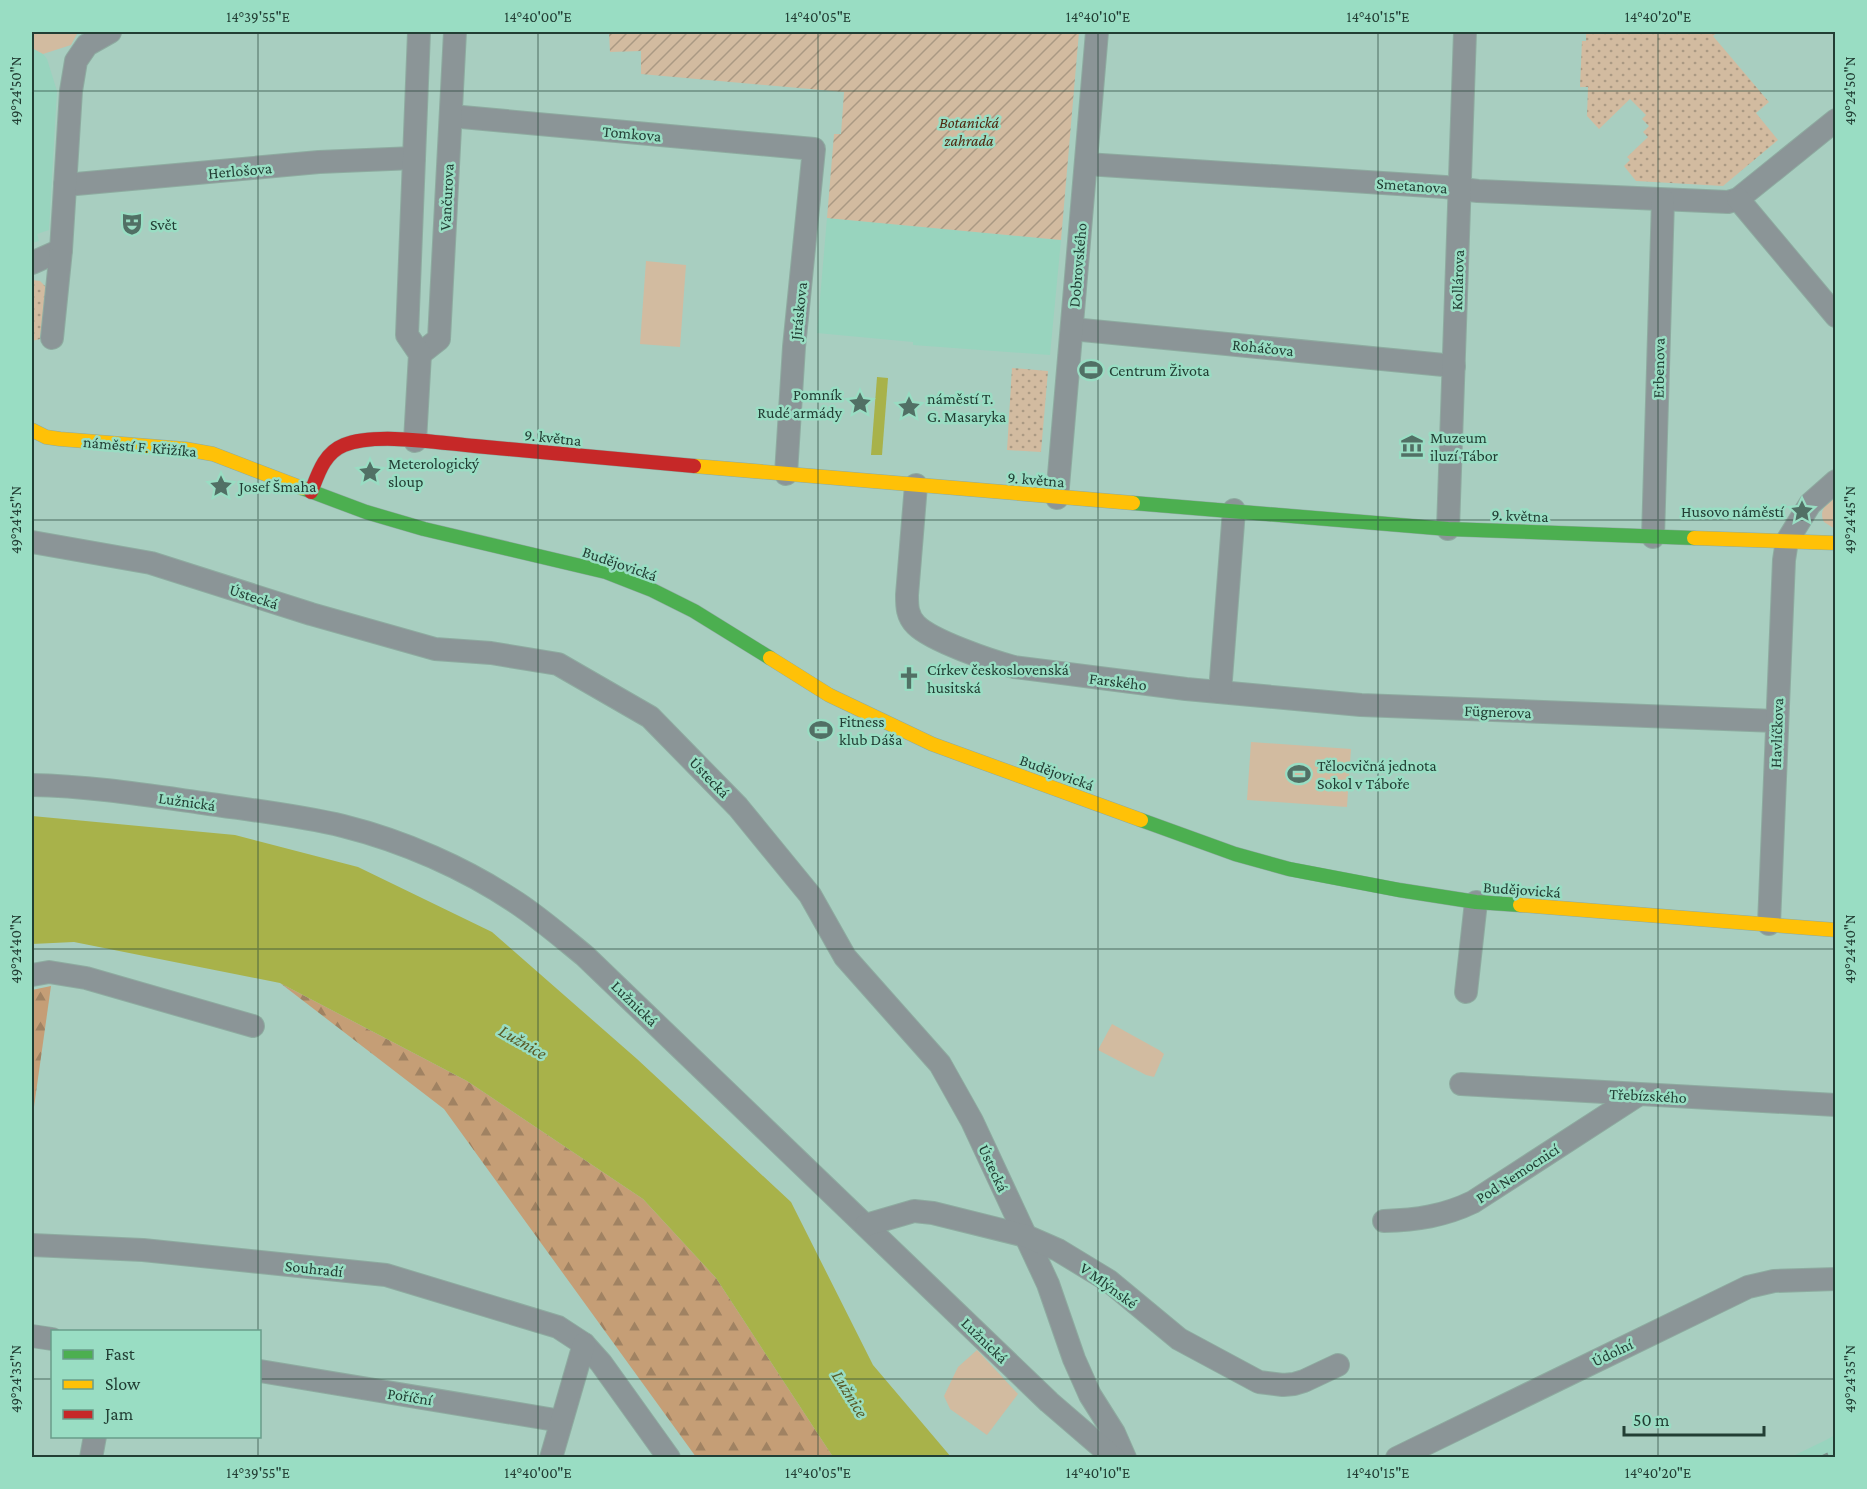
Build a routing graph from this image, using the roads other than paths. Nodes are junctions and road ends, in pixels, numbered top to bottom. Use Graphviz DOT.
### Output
graph roads {
  1 [pos="110,32"];
  2 [pos="419,32"];
  3 [pos="455,32"];
  4 [pos="1097,32"];
  5 [pos="1465,32"];
  6 [pos="450,116"];
  7 [pos="1836,120"];
  8 [pos="814,149"];
  9 [pos="414,158"];
  10 [pos="1086,164"];
  11 [pos="65,185"];
  12 [pos="1459,189"];
  13 [pos="1738,199"];
  14 [pos="1664,200"];
  15 [pos="61,250"];
  16 [pos="32,263"];
  17 [pos="1836,316"];
  18 [pos="1072,329"];
  19 [pos="52,338"];
  20 [pos="420,354"];
  21 [pos="1454,366"];
  22 [pos="33,433"];
  23 [pos="415,441"];
  24 [pos="786,474"];
  25 [pos="1836,481"];
  26 [pos="916,485"];
  27 [pos="311,492"];
  28 [pos="1058,498"];
  29 [pos="1234,510"];
  30 [pos="1448,529"];
  31 [pos="1653,537"];
  32 [pos="1787,541"];
  33 [pos="32,542"];
  34 [pos="1836,543"];
  35 [pos="1220,692"];
  36 [pos="1776,722"];
  37 [pos="32,785"];
  38 [pos="1476,902"];
  39 [pos="1770,924"];
  40 [pos="1836,930"];
  41 [pos="32,975"];
  42 [pos="1466,992"];
  43 [pos="253,1026"];
  44 [pos="1461,1084"];
  45 [pos="1638,1095"];
  46 [pos="1836,1105"];
  47 [pos="1384,1221"];
  48 [pos="866,1225"];
  49 [pos="1026,1236"];
  50 [pos="32,1245"];
  51 [pos="1836,1279"];
  52 [pos="32,1336"];
  53 [pos="51,1339"];
  54 [pos="584,1344"];
  55 [pos="1338,1365"];
  56 [pos="261,1371"];
  57 [pos="1090,1395"];
  58 [pos="561,1421"];
  59 [pos="1070,1421"];
  60 [pos="95,1438"];
  61 [pos="92,1458"];
  62 [pos="551,1458"];
  63 [pos="669,1458"];
  64 [pos="1114,1458"];
  65 [pos="1125,1458"];
  66 [pos="1397,1458"];
  1 -- 11 [label="street"];
  2 -- 9 [label="street, Vančurova"];
  3 -- 6 [label="street, Vančurova"];
  4 -- 10 [label="street, Dobrovského"];
  5 -- 12 [label="street, Kollárova"];
  6 -- 8 [label="street, Tomkova"];
  6 -- 9 [label="street"];
  6 -- 20 [label="street, Vančurova"];
  7 -- 13 [label="street"];
  8 -- 24 [label="street, Jiráskova"];
  9 -- 11 [label="street, Herlošova"];
  9 -- 20 [label="street, Vančurova"];
  10 -- 12 [label="street, Smetanova"];
  10 -- 18 [label="street, Dobrovského"];
  11 -- 15 [label="street"];
  12 -- 14 [label="street, Smetanova"];
  12 -- 21 [label="street, Kollárova"];
  13 -- 14 [label="street, Smetanova"];
  13 -- 17 [label="street"];
  14 -- 31 [label="street, Erbenova"];
  15 -- 16 [label="street"];
  15 -- 19 [label="street"];
  18 -- 21 [label="street, Roháčova"];
  18 -- 28 [label="street, Dobrovského"];
  20 -- 23 [label="street"];
  21 -- 30 [label="street, Kollárova"];
  22 -- 27 [label="main road, náměstí F. Křižíka"];
  23 -- 24 [label="main road, 9. května"];
  23 -- 27 [label="main road, 9. května"];
  24 -- 26 [label="main road, 9. května"];
  25 -- 32 [label="street"];
  26 -- 28 [label="main road, 9. května"];
  26 -- 35 [label="street, Farského"];
  27 -- 38 [label="main road, Budějovická"];
  28 -- 29 [label="main road, 9. května"];
  29 -- 30 [label="main road, 9. května"];
  29 -- 35 [label="street"];
  30 -- 31 [label="main road, 9. května"];
  31 -- 32 [label="main road, 9. května"];
  32 -- 34 [label="main road"];
  32 -- 36 [label="street, Havlíčkova"];
  33 -- 49 [label="street, Ústecká"];
  35 -- 36 [label="street, Fügnerova"];
  36 -- 39 [label="street, Havlíčkova"];
  37 -- 48 [label="street, Lužnická"];
  38 -- 39 [label="main road, Budějovická"];
  38 -- 42 [label="street"];
  39 -- 40 [label="main road, Budějovická"];
  41 -- 43 [label="street"];
  44 -- 45 [label="street, Třebízského"];
  45 -- 46 [label="street, Třebízského"];
  45 -- 47 [label="street, Pod Nemocnicí"];
  48 -- 49 [label="street, V Mlýnské"];
  48 -- 59 [label="street, Lužnická"];
  49 -- 55 [label="street, V Mlýnské"];
  49 -- 57 [label="street, Ústecká"];
  50 -- 54 [label="street, Souhradí"];
  51 -- 66 [label="street, Údolní"];
  52 -- 53 [label="street"];
  54 -- 58 [label="street"];
  54 -- 63 [label="street, Souhradí"];
  56 -- 58 [label="street, Poříční"];
  57 -- 59 [label="street"];
  57 -- 65 [label="street, Ústecká"];
  58 -- 62 [label="street"];
  59 -- 64 [label="street, Lužnická"];
  60 -- 61 [label="street"];
}
